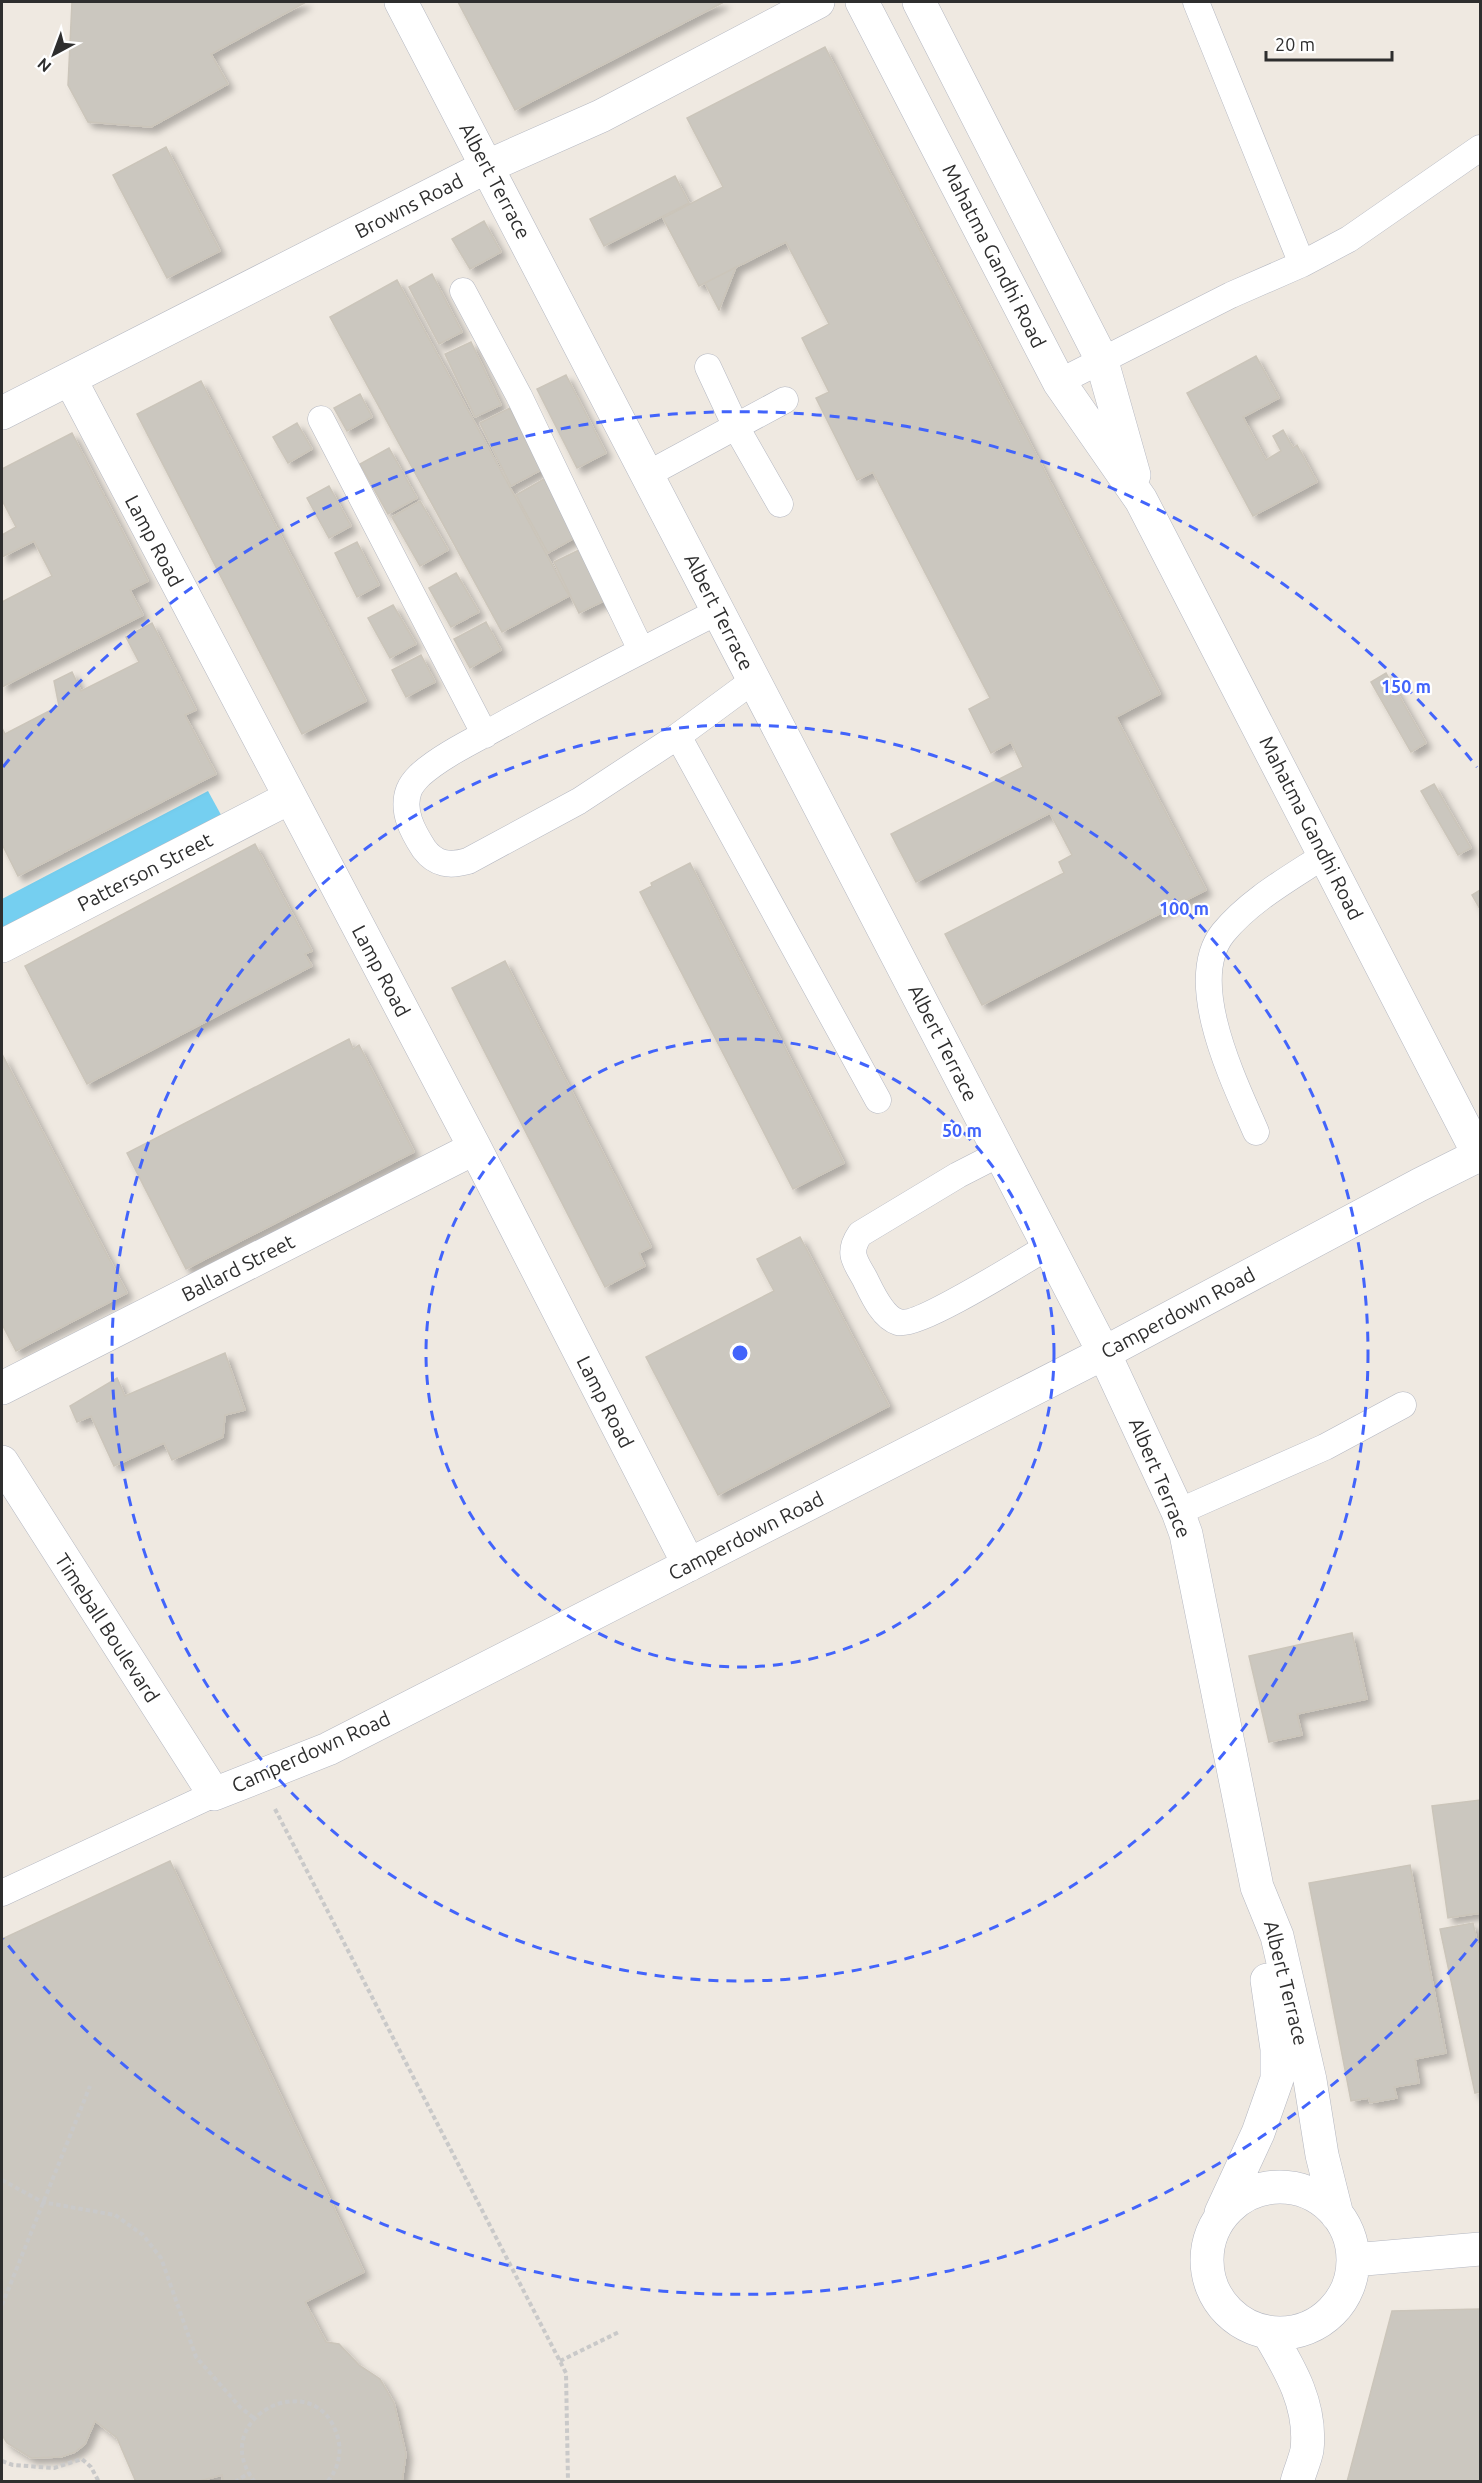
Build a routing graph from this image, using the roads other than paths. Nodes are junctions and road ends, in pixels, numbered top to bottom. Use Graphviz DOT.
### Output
graph roads {
  1 [pos="401,2"];
  2 [pos="818,2"];
  3 [pos="862,2"];
  4 [pos="919,2"];
  5 [pos="1196,2"];
  6 [pos="1480,148"];
  7 [pos="488,166"];
  8 [pos="1302,264"];
  9 [pos="463,291"];
  10 [pos="1101,358"];
  11 [pos="708,367"];
  12 [pos="70,379"];
  13 [pos="1059,382"];
  14 [pos="785,400"];
  15 [pos="2,413"];
  16 [pos="321,419"];
  17 [pos="736,427"];
  18 [pos="648,474"];
  19 [pos="1140,500"];
  20 [pos="780,504"];
  21 [pos="719,611"];
  22 [pos="641,650"];
  23 [pos="754,680"];
  24 [pos="485,735"];
  25 [pos="678,736"];
  26 [pos="289,798"];
  27 [pos="1325,855"];
  28 [pos="2,946"];
  29 [pos="878,1100"];
  30 [pos="1256,1132"];
  31 [pos="475,1149"];
  32 [pos="1000,1153"];
  33 [pos="1480,1156"];
  34 [pos="1049,1246"];
  35 [pos="1104,1353"];
  36 [pos="2,1388"];
  37 [pos="1403,1405"];
  38 [pos="2,1462"];
  39 [pos="1178,1512"];
  40 [pos="689,1565"];
  41 [pos="214,1794"];
  42 [pos="1257,1887"];
  43 [pos="2,1893"];
  44 [pos="1337,2215"];
  45 [pos="1220,2217"];
  46 [pos="1480,2249"];
  47 [pos="1353,2260"];
  48 [pos="1268,2332"];
  49 [pos="1297,2481"];
  1 -- 7 [label="street, Albert Terrace"];
  2 -- 7 [label="street, Browns Road"];
  3 -- 13 [label="street, Mahatma Gandhi Road"];
  4 -- 10 [label="street, Mahatma Gandhi Road"];
  5 -- 8 [label="lane"];
  6 -- 8 [label="lane"];
  7 -- 12 [label="street, Browns Road"];
  7 -- 18 [label="street, Albert Terrace"];
  8 -- 10 [label="lane"];
  9 -- 22 [label="lane"];
  10 -- 13 [label="lane"];
  10 -- 19 [label="street, Mahatma Gandhi Road"];
  11 -- 17 [label="lane"];
  12 -- 15 [label="street, Browns Road"];
  12 -- 26 [label="street, Lamp Road"];
  13 -- 19 [label="street, Mahatma Gandhi Road"];
  14 -- 17 [label="lane"];
  16 -- 24 [label="lane"];
  17 -- 18 [label="lane"];
  17 -- 20 [label="lane"];
  18 -- 21 [label="street, Albert Terrace"];
  19 -- 27 [label="street, Mahatma Gandhi Road"];
  21 -- 22 [label="lane"];
  21 -- 23 [label="street, Albert Terrace"];
  22 -- 24 [label="lane"];
  23 -- 25 [label="lane"];
  23 -- 32 [label="street, Albert Terrace"];
  24 -- 25 [label="lane"];
  25 -- 29 [label="lane"];
  26 -- 28 [label="street, Patterson Street"];
  26 -- 31 [label="street, Lamp Road"];
  27 -- 30 [label="lane"];
  27 -- 33 [label="street, Mahatma Gandhi Road"];
  31 -- 36 [label="street, Ballard Street"];
  31 -- 40 [label="street, Lamp Road"];
  32 -- 34 [label="street, Albert Terrace"];
  32 -- 34 [label="lane"];
  33 -- 35 [label="street, Camperdown Road"];
  34 -- 35 [label="street, Albert Terrace"];
  35 -- 39 [label="street, Albert Terrace"];
  35 -- 40 [label="street, Camperdown Road"];
  37 -- 39 [label="lane"];
  38 -- 41 [label="street, Timeball Boulevard"];
  39 -- 42 [label="street, Albert Terrace"];
  40 -- 41 [label="street, Camperdown Road"];
  41 -- 43 [label="lane, Camperdown Road"];
  42 -- 44 [label="street, Albert Terrace"];
  42 -- 45 [label="street"];
  44 -- 45 [label="street"];
  44 -- 47 [label="street"];
  45 -- 48 [label="street"];
  46 -- 47 [label="street"];
  47 -- 48 [label="street"];
  48 -- 49 [label="street"];
}
